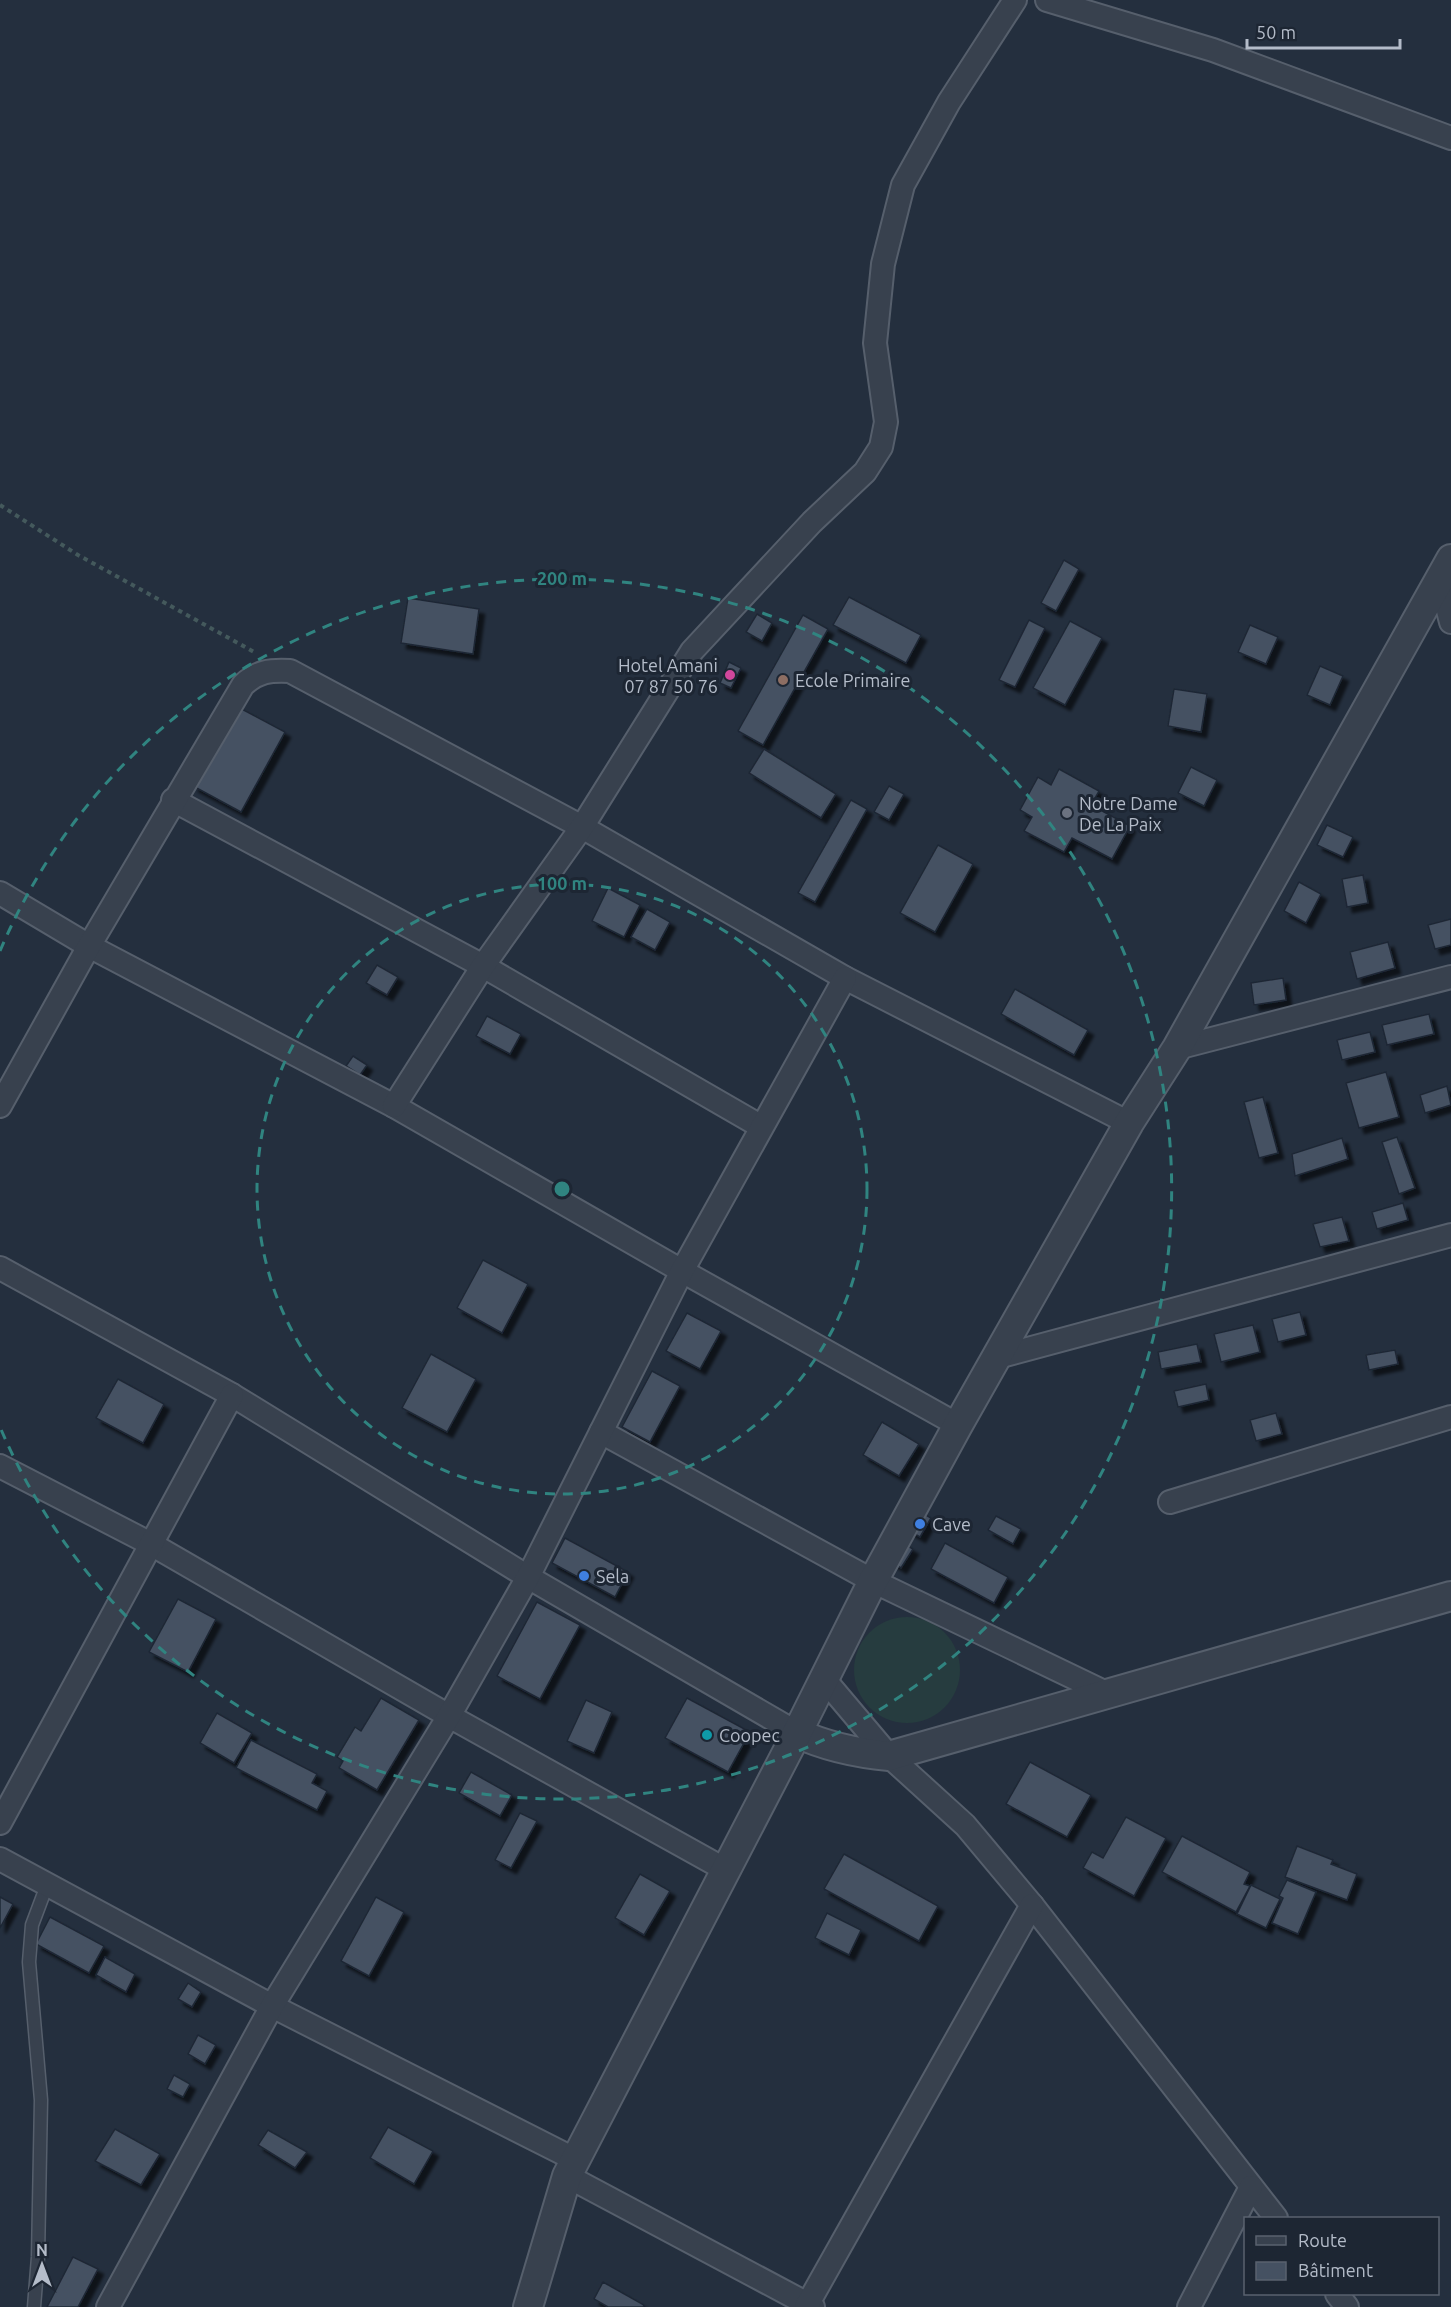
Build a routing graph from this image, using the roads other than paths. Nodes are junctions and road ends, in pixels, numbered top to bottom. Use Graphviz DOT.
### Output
graph roads {
  1 [pos="1015,0"];
  2 [pos="1047,0"];
  3 [pos="1451,138"];
  4 [pos="1445,569"];
  5 [pos="1450,612"];
  6 [pos="173,800"];
  7 [pos="582,827"];
  8 [pos="0,893"];
  9 [pos="88,946"];
  10 [pos="483,966"];
  11 [pos="1451,977"];
  12 [pos="845,978"];
  13 [pos="1177,1048"];
  14 [pos="0,1106"];
  15 [pos="394,1106"];
  16 [pos="1129,1123"];
  17 [pos="760,1126"];
  18 [pos="1451,1236"];
  19 [pos="0,1268"];
  20 [pos="681,1271"];
  21 [pos="998,1357"];
  22 [pos="232,1395"];
  23 [pos="1451,1417"];
  24 [pos="958,1425"];
  25 [pos="601,1432"];
  26 [pos="0,1466"];
  27 [pos="1170,1502"];
  28 [pos="151,1544"];
  29 [pos="528,1577"];
  30 [pos="873,1581"];
  31 [pos="1451,1596"];
  32 [pos="824,1679"];
  33 [pos="1106,1692"];
  34 [pos="449,1716"];
  35 [pos="797,1733"];
  36 [pos="889,1756"];
  37 [pos="0,1823"];
  38 [pos="0,1859"];
  39 [pos="726,1870"];
  40 [pos="47,1885"];
  41 [pos="1032,1905"];
  42 [pos="272,2006"];
  43 [pos="572,2168"];
  44 [pos="1251,2187"];
  45 [pos="1275,2217"];
  46 [pos="1337,2295"];
  47 [pos="809,2306"];
  48 [pos="34,2307"];
  49 [pos="108,2307"];
  50 [pos="528,2307"];
  51 [pos="1189,2307"];
  52 [pos="1347,2307"];
  1 -- 7 [label="street"];
  2 -- 3 [label="street"];
  4 -- 5 [label="street"];
  4 -- 13 [label="street"];
  6 -- 7 [label="street"];
  6 -- 9 [label="street"];
  6 -- 10 [label="street"];
  7 -- 10 [label="street"];
  7 -- 12 [label="street"];
  8 -- 9 [label="street"];
  9 -- 14 [label="street"];
  9 -- 15 [label="street"];
  10 -- 15 [label="street"];
  10 -- 17 [label="street"];
  11 -- 13 [label="street"];
  12 -- 16 [label="street"];
  12 -- 17 [label="street"];
  13 -- 16 [label="street"];
  15 -- 20 [label="street"];
  16 -- 21 [label="street"];
  17 -- 20 [label="street"];
  18 -- 21 [label="street"];
  19 -- 22 [label="street"];
  20 -- 24 [label="street"];
  20 -- 25 [label="street"];
  21 -- 24 [label="street"];
  22 -- 28 [label="street"];
  22 -- 29 [label="street"];
  23 -- 27 [label="street"];
  24 -- 30 [label="street"];
  25 -- 29 [label="street"];
  25 -- 30 [label="street"];
  26 -- 28 [label="street"];
  28 -- 34 [label="street"];
  28 -- 37 [label="street"];
  29 -- 34 [label="street"];
  29 -- 35 [label="street"];
  30 -- 32 [label="street"];
  30 -- 33 [label="street"];
  31 -- 33 [label="street"];
  32 -- 35 [label="street"];
  32 -- 36 [label="street"];
  33 -- 36 [label="street"];
  34 -- 39 [label="street"];
  34 -- 42 [label="street"];
  35 -- 36 [label="street"];
  35 -- 39 [label="street"];
  36 -- 41 [label="street"];
  38 -- 40 [label="street"];
  39 -- 43 [label="street"];
  40 -- 42 [label="street"];
  40 -- 48 [label="lane"];
  41 -- 44 [label="street"];
  41 -- 47 [label="street"];
  42 -- 43 [label="street"];
  42 -- 49 [label="street"];
  43 -- 47 [label="street"];
  43 -- 50 [label="street"];
  44 -- 45 [label="street"];
  44 -- 51 [label="street"];
  46 -- 52 [label="street"];
}
